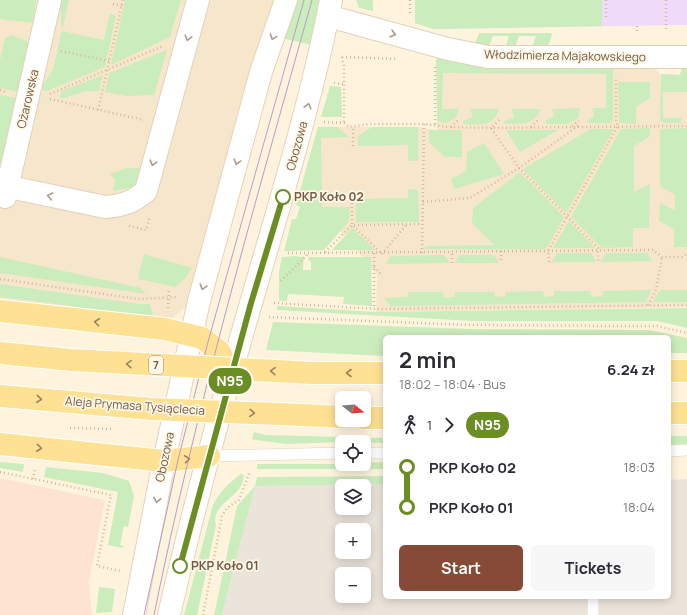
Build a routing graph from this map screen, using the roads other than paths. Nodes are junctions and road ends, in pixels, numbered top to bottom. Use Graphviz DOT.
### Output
graph roads {
  1 [pos="50,0"];
  2 [pos="198,0"];
  3 [pos="286,0"];
  4 [pos="329,8"];
  5 [pos="687,57"];
  6 [pos="4,190"];
  7 [pos="0,311"];
  8 [pos="191,334"];
  9 [pos="0,353"];
  10 [pos="671,371"];
  11 [pos="687,371"];
  12 [pos="383,373"];
  13 [pos="228,386"];
  14 [pos="0,396"];
  15 [pos="687,412"];
  16 [pos="671,413"];
  17 [pos="335,417"];
  18 [pos="371,418"];
  19 [pos="383,418"];
  20 [pos="0,444"];
  21 [pos="687,450"];
  22 [pos="671,452"];
  23 [pos="335,453"];
  24 [pos="371,453"];
  25 [pos="383,453"];
  26 [pos="209,456"];
  27 [pos="164,461"];
  28 [pos="593,599"];
  29 [pos="134,615"];
  30 [pos="169,615"];
  31 [pos="593,615"];
  1 -- 6 [label="street, Ożarowska"];
  2 -- 6 [label="street, one-way"];
  3 -- 8 [label="street, Obozowa, one-way"];
  4 -- 5 [label="street, Włodzimierza Majakowskiego, one-way"];
  13 -- 4 [label="street, Obozowa, one-way"];
  8 -- 7 [label="main road, one-way"];
  8 -- 13 [label="main road"];
  8 -- 27 [label="street, Obozowa"];
  12 -- 9 [label="main road, 7, one-way, bridge"];
  10 -- 11 [label="main road"];
  13 -- 26 [label="street, Obozowa"];
  14 -- 17 [label="main road, Aleja Prymasa Tysiąclecia, one-way, bridge"];
  15 -- 16 [label="main road"];
  18 -- 19 [label="main road"];
  20 -- 27 [label="main road, one-way"];
  21 -- 22 [label="lane"];
  23 -- 26 [label="lane"];
  24 -- 25 [label="lane"];
  27 -- 26 [label="main road, one-way"];
  26 -- 30 [label="street, Obozowa"];
  27 -- 29 [label="street, Obozowa, one-way"];
  28 -- 31 [label="lane"];
}
